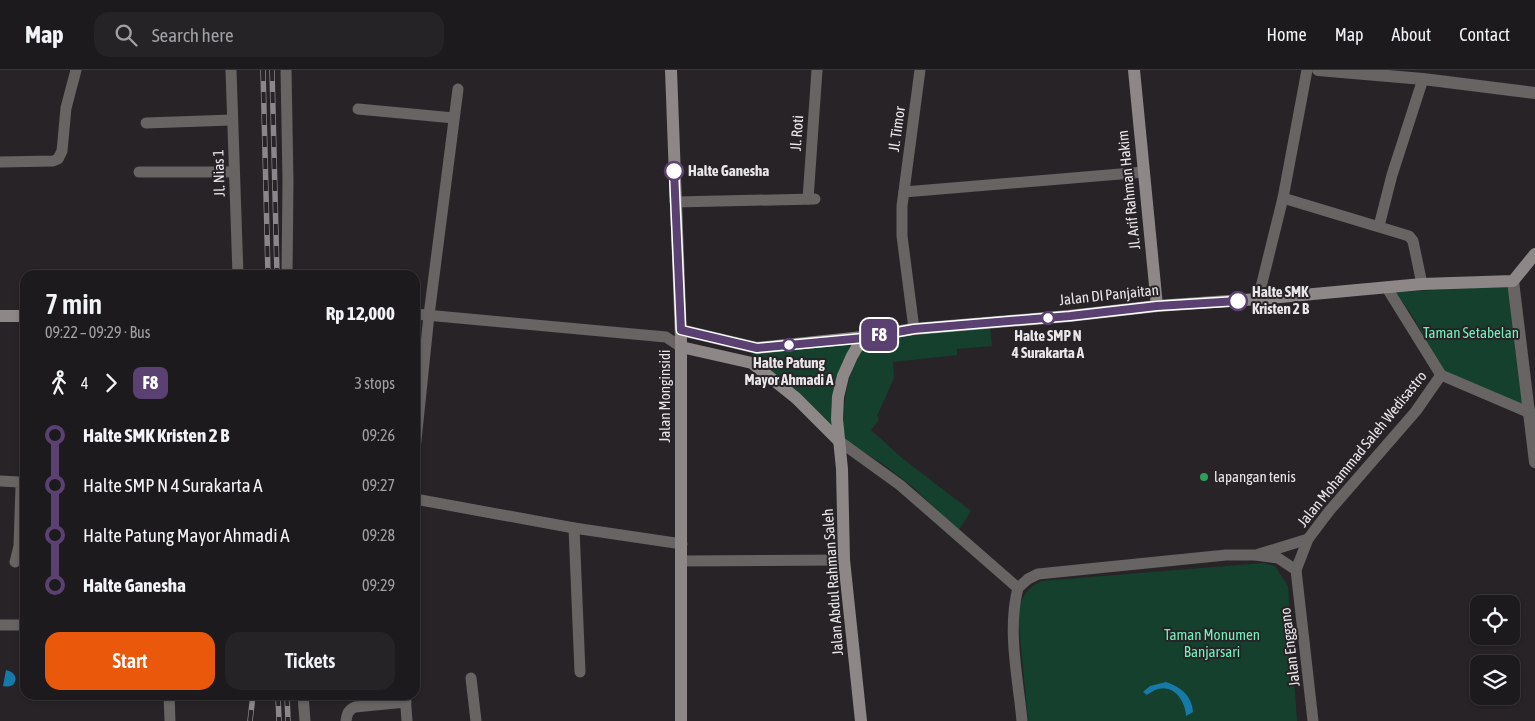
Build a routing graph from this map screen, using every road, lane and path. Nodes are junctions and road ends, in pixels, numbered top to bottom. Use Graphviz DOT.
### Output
graph roads {
  1 [pos="76,70"];
  2 [pos="231,70"];
  3 [pos="286,70"];
  4 [pos="671,70"];
  5 [pos="817,70"];
  6 [pos="920,70"];
  7 [pos="1134,70"];
  8 [pos="1308,70"];
  9 [pos="1318,70"];
  10 [pos="1423,79"];
  11 [pos="458,89"];
  12 [pos="1535,92"];
  13 [pos="358,109"];
  14 [pos="454,118"];
  15 [pos="232,120"];
  16 [pos="146,123"];
  17 [pos="0,162"];
  18 [pos="139,172"];
  19 [pos="234,172"];
  20 [pos="1144,172"];
  21 [pos="904,192"];
  22 [pos="1283,198"];
  23 [pos="675,202"];
  24 [pos="1379,226"];
  25 [pos="1535,254"];
  26 [pos="238,270"];
  27 [pos="287,270"];
  28 [pos="1513,281"];
  29 [pos="1422,284"];
  30 [pos="1387,288"];
  31 [pos="1258,300"];
  32 [pos="1157,306"];
  33 [pos="420,314"];
  34 [pos="429,315"];
  35 [pos="0,316"];
  36 [pos="20,316"];
  37 [pos="914,329"];
  38 [pos="681,330"];
  39 [pos="666,337"];
  40 [pos="864,338"];
  41 [pos="681,347"];
  42 [pos="757,348"];
  43 [pos="752,363"];
  44 [pos="1441,375"];
  45 [pos="420,402"];
  46 [pos="1532,414"];
  47 [pos="839,441"];
  48 [pos="1535,462"];
  49 [pos="0,481"];
  50 [pos="20,483"];
  51 [pos="420,500"];
  52 [pos="574,528"];
  53 [pos="1308,539"];
  54 [pos="20,541"];
  55 [pos="682,544"];
  56 [pos="1255,555"];
  57 [pos="844,560"];
  58 [pos="682,561"];
  59 [pos="15,562"];
  60 [pos="1296,570"];
  61 [pos="1018,588"];
  62 [pos="0,625"];
  63 [pos="20,625"];
  64 [pos="580,672"];
  65 [pos="470,678"];
  66 [pos="169,700"];
  67 [pos="303,700"];
  68 [pos="394,700"];
  69 [pos="405,700"];
  70 [pos="170,721"];
  71 [pos="305,721"];
  72 [pos="346,721"];
  73 [pos="407,721"];
  74 [pos="476,721"];
  75 [pos="681,721"];
  76 [pos="861,721"];
  77 [pos="1022,721"];
  78 [pos="1313,721"];
  1 -- 17 [label="street"];
  2 -- 15 [label="street, Jl. Nias 1"];
  3 -- 27 [label="street"];
  4 -- 23 [label="main road, Jalan Monginsidi"];
  5 -- 23 [label="street, Jl. Roti"];
  6 -- 21 [label="street, Jl. Timor"];
  7 -- 20 [label="main road, Jl. Arif Rahman Hakim"];
  8 -- 22 [label="street"];
  9 -- 10 [label="street"];
  10 -- 12 [label="street"];
  10 -- 24 [label="street"];
  11 -- 14 [label="street"];
  13 -- 14 [label="street"];
  14 -- 34 [label="street"];
  15 -- 16 [label="street"];
  15 -- 19 [label="street, Jl. Nias 1"];
  18 -- 19 [label="street"];
  19 -- 26 [label="street, Jl. Nias 1"];
  20 -- 21 [label="street"];
  20 -- 32 [label="main road, Jl. Arif Rahman Hakim"];
  21 -- 37 [label="street, Jl. Timor"];
  22 -- 24 [label="street"];
  22 -- 31 [label="street"];
  23 -- 38 [label="main road, Jalan Monginsidi"];
  24 -- 29 [label="street"];
  25 -- 28 [label="main road"];
  28 -- 29 [label="main road, Jalan DI Panjaitan"];
  28 -- 46 [label="street"];
  29 -- 30 [label="main road, Jalan DI Panjaitan"];
  30 -- 31 [label="main road, Jalan DI Panjaitan"];
  30 -- 44 [label="street"];
  31 -- 32 [label="main road, Jalan DI Panjaitan"];
  32 -- 37 [label="main road, Jalan DI Panjaitan"];
  33 -- 34 [label="street"];
  34 -- 39 [label="street"];
  34 -- 45 [label="street"];
  35 -- 36 [label="main road"];
  37 -- 40 [label="main road, Jalan DI Panjaitan"];
  38 -- 39 [label="street"];
  38 -- 41 [label="main road, Jalan Monginsidi"];
  38 -- 42 [label="main road, Jalan DI Panjaitan"];
  39 -- 41 [label="street"];
  40 -- 42 [label="main road, Jalan DI Panjaitan"];
  40 -- 47 [label="main road, Jalan Abdul Rahman Saleh"];
  41 -- 43 [label="main road"];
  41 -- 55 [label="main road, Jalan Monginsidi"];
  42 -- 43 [label="main road"];
  43 -- 47 [label="main road"];
  44 -- 46 [label="street"];
  44 -- 53 [label="street, Jalan Mohammad Saleh Wedisastro"];
  46 -- 48 [label="street"];
  47 -- 57 [label="main road, Jalan Abdul Rahman Saleh"];
  47 -- 61 [label="street"];
  49 -- 50 [label="street"];
  51 -- 52 [label="street"];
  52 -- 55 [label="street"];
  52 -- 64 [label="street"];
  53 -- 56 [label="street"];
  53 -- 60 [label="street, Jalan Mohammad Saleh Wedisastro"];
  54 -- 59 [label="street"];
  55 -- 58 [label="main road, Jalan Monginsidi"];
  56 -- 60 [label="street"];
  56 -- 61 [label="street"];
  57 -- 58 [label="street"];
  57 -- 76 [label="main road, Jalan Abdul Rahman Saleh"];
  58 -- 75 [label="main road, Jalan Monginsidi"];
  60 -- 78 [label="street, Jalan Enggano"];
  61 -- 77 [label="street"];
  62 -- 63 [label="street"];
  65 -- 74 [label="street"];
  66 -- 70 [label="street"];
  67 -- 71 [label="street"];
  68 -- 72 [label="street"];
  69 -- 73 [label="street"];
}
